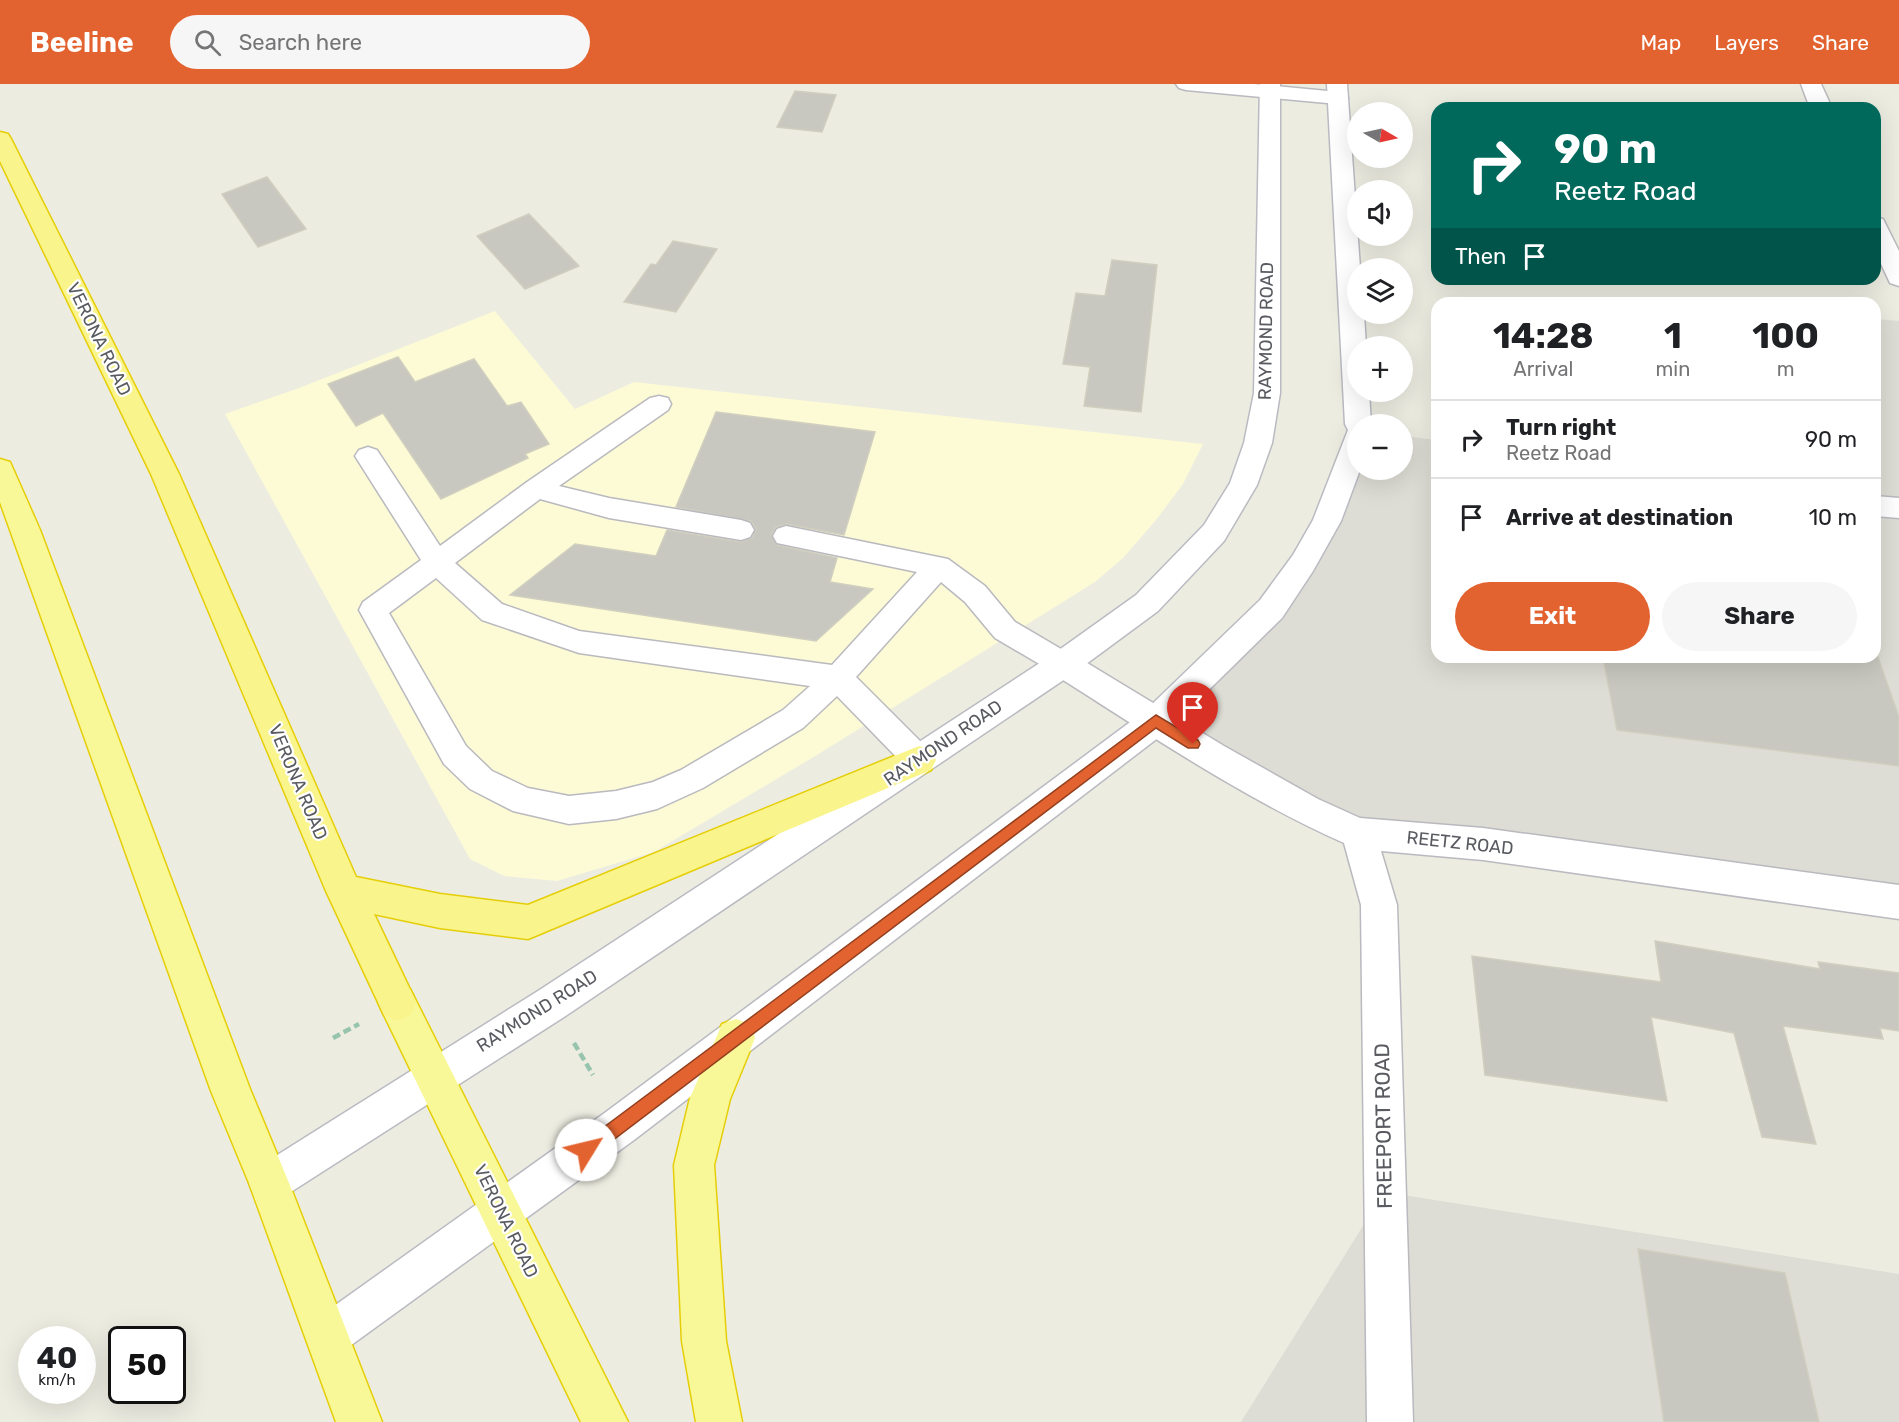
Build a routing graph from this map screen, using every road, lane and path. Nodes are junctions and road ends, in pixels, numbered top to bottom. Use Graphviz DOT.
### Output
graph roads {
  1 [pos="1186,84"];
  2 [pos="1811,84"];
  3 [pos="1270,88"];
  4 [pos="1338,91"];
  5 [pos="1818,102"];
  6 [pos="0,139"];
  7 [pos="1881,238"];
  8 [pos="1899,278"];
  9 [pos="659,404"];
  10 [pos="1357,414"];
  11 [pos="368,456"];
  12 [pos="1347,467"];
  13 [pos="0,469"];
  14 [pos="536,489"];
  15 [pos="1881,506"];
  16 [pos="1899,508"];
  17 [pos="741,530"];
  18 [pos="786,536"];
  19 [pos="437,563"];
  20 [pos="939,566"];
  21 [pos="1063,664"];
  22 [pos="838,678"];
  23 [pos="1156,721"];
  24 [pos="919,759"];
  25 [pos="1358,833"];
  26 [pos="344,891"];
  27 [pos="1899,902"];
  28 [pos="365,1021"];
  29 [pos="333,1038"];
  30 [pos="736,1038"];
  31 [pos="574,1042"];
  32 [pos="593,1075"];
  33 [pos="435,1076"];
  34 [pos="269,1183"];
  35 [pos="502,1212"];
  36 [pos="328,1336"];
  37 [pos="359,1422"];
  38 [pos="605,1422"];
  39 [pos="719,1422"];
  40 [pos="1390,1422"];
  1 -- 3 [label="main road"];
  2 -- 5 [label="main road"];
  3 -- 4 [label="main road"];
  3 -- 21 [label="main road, RAYMOND ROAD"];
  4 -- 10 [label="main road"];
  6 -- 26 [label="highway, VERONA ROAD"];
  7 -- 8 [label="main road"];
  9 -- 14 [label="lane"];
  11 -- 19 [label="lane"];
  12 -- 23 [label="main road"];
  13 -- 34 [label="highway"];
  14 -- 17 [label="lane"];
  14 -- 19 [label="lane"];
  15 -- 16 [label="lane"];
  18 -- 20 [label="lane"];
  19 -- 22 [label="lane"];
  19 -- 22 [label="lane"];
  20 -- 21 [label="lane"];
  20 -- 22 [label="lane"];
  21 -- 23 [label="main road, REETZ ROAD"];
  21 -- 24 [label="main road, RAYMOND ROAD"];
  22 -- 24 [label="lane"];
  23 -- 25 [label="main road, REETZ ROAD"];
  23 -- 30 [label="main road"];
  24 -- 26 [label="highway"];
  24 -- 33 [label="main road, RAYMOND ROAD"];
  25 -- 27 [label="main road, REETZ ROAD"];
  25 -- 40 [label="main road, FREEPORT ROAD"];
  26 -- 33 [label="highway, VERONA ROAD"];
  28 -- 29 [label="path"];
  30 -- 35 [label="main road"];
  30 -- 39 [label="highway"];
  31 -- 32 [label="path"];
  33 -- 34 [label="main road, RAYMOND ROAD"];
  33 -- 35 [label="highway, VERONA ROAD"];
  34 -- 36 [label="highway"];
  35 -- 36 [label="main road"];
  35 -- 38 [label="highway, VERONA ROAD"];
  36 -- 37 [label="highway"];
}
